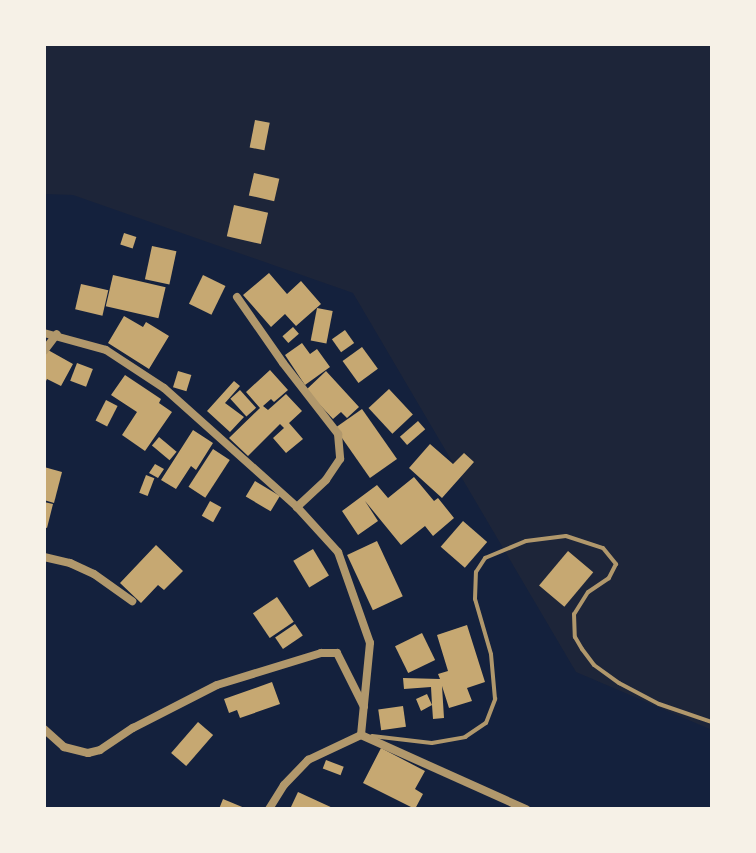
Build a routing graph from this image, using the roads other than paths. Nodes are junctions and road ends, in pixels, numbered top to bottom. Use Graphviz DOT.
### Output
graph roads {
  1 [pos="237,297"];
  2 [pos="44,333"];
  3 [pos="57,334"];
  4 [pos="44,351"];
  5 [pos="297,507"];
  6 [pos="44,557"];
  7 [pos="132,601"];
  8 [pos="366,711"];
  9 [pos="712,722"];
  10 [pos="44,729"];
  11 [pos="361,735"];
  12 [pos="269,809"];
  13 [pos="526,809"];
  1 -- 5 [label="street"];
  2 -- 3 [label="street"];
  3 -- 4 [label="street"];
  3 -- 5 [label="street"];
  5 -- 8 [label="street"];
  6 -- 7 [label="street"];
  8 -- 10 [label="street"];
  8 -- 11 [label="street"];
  9 -- 11 [label="lane"];
  11 -- 12 [label="street"];
  11 -- 13 [label="street"];
}
